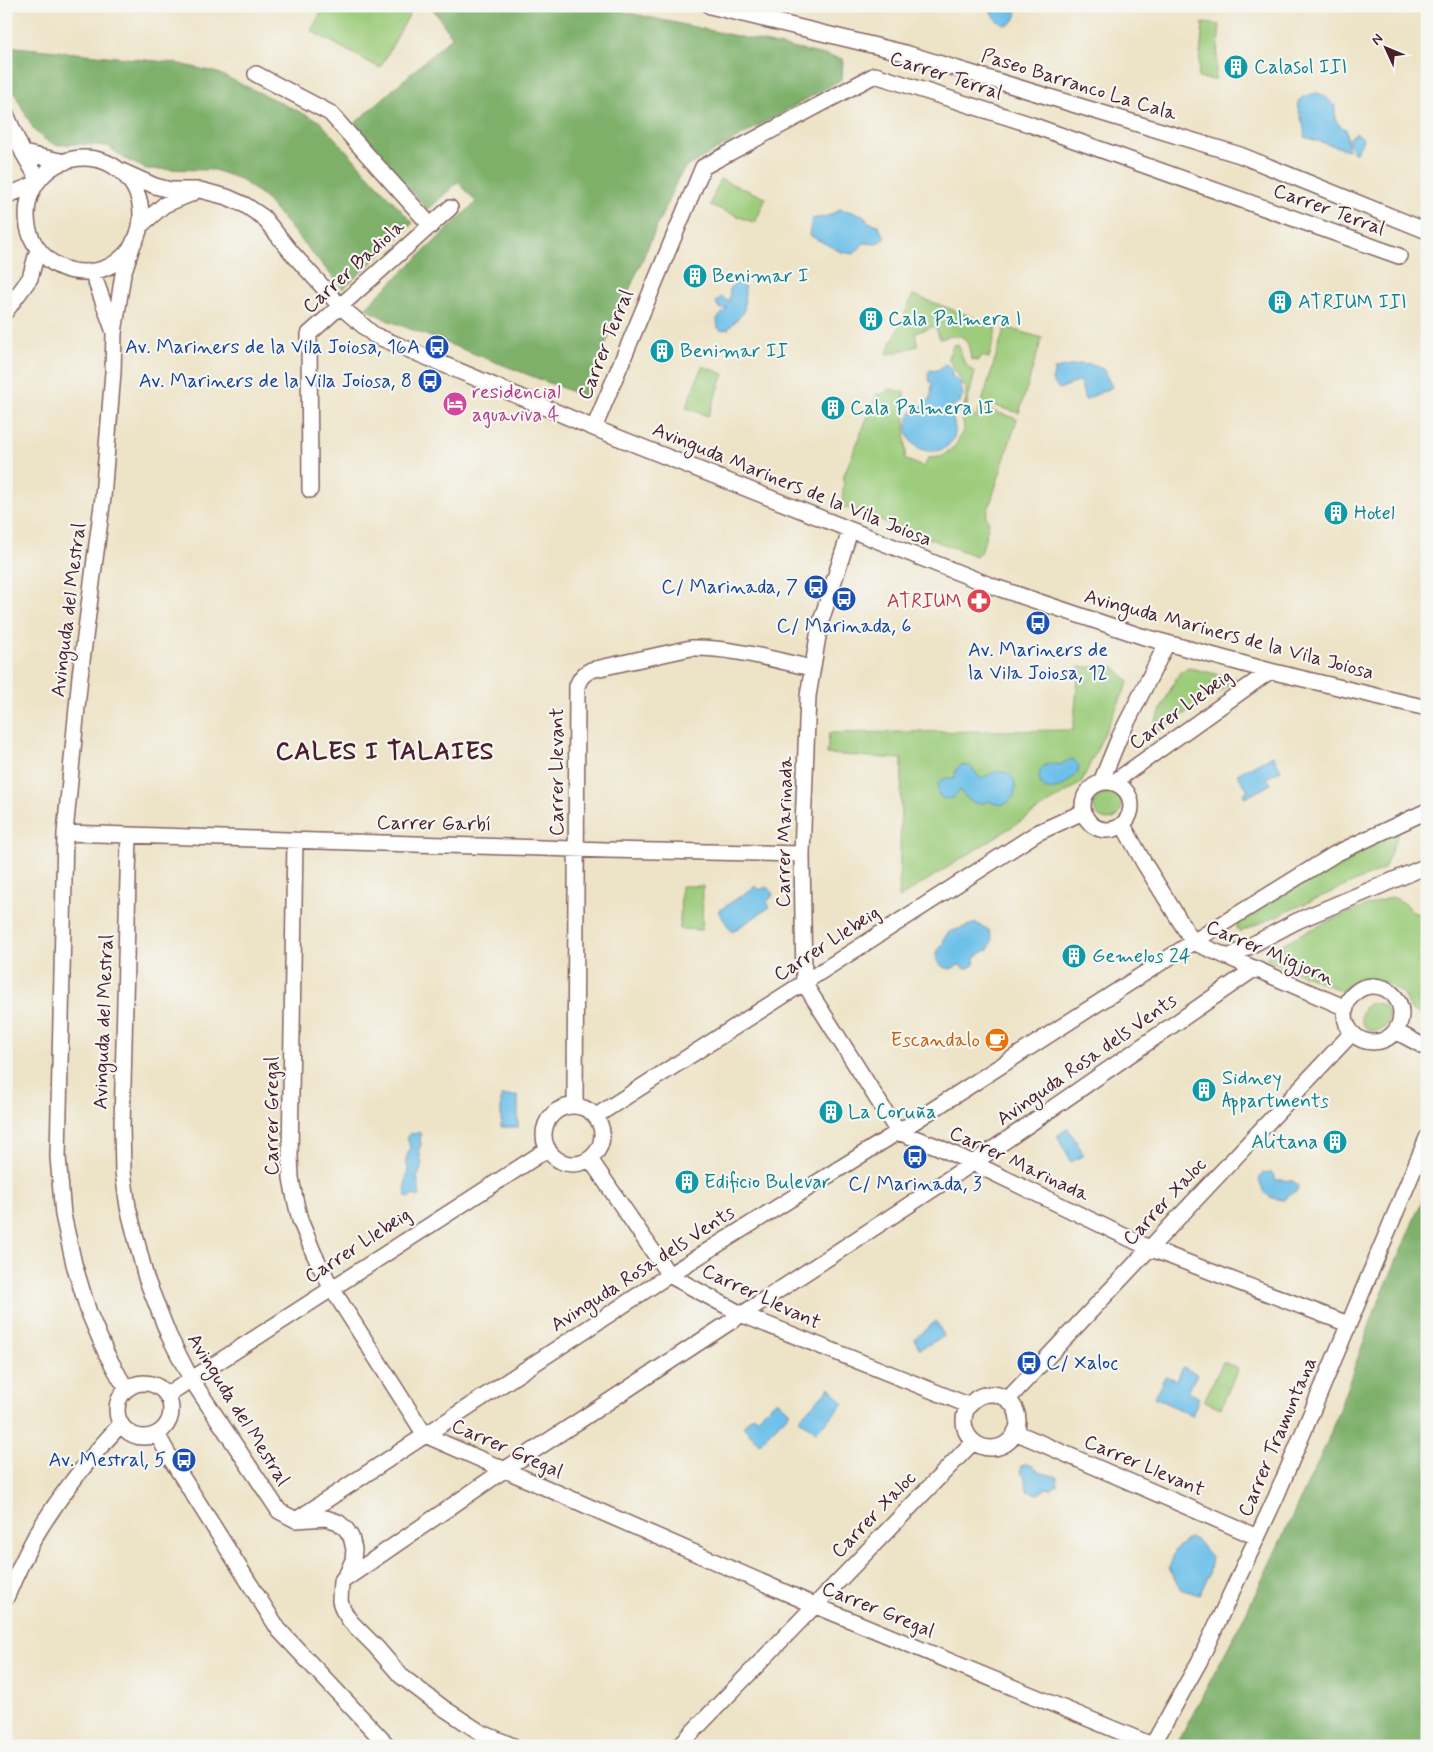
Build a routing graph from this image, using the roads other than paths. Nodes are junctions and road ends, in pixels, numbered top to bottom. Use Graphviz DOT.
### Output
graph roads {
  1 [pos="710,6"];
  2 [pos="256,74"];
  3 [pos="6,114"];
  4 [pos="23,153"];
  5 [pos="65,162"];
  6 [pos="117,169"];
  7 [pos="36,182"];
  8 [pos="200,190"];
  9 [pos="6,197"];
  10 [pos="450,208"];
  11 [pos="27,211"];
  12 [pos="140,226"];
  13 [pos="431,226"];
  14 [pos="1427,231"];
  15 [pos="134,241"];
  16 [pos="38,249"];
  17 [pos="1398,256"];
  18 [pos="61,267"];
  19 [pos="92,271"];
  20 [pos="30,278"];
  21 [pos="341,307"];
  22 [pos="6,311"];
  23 [pos="114,333"];
  24 [pos="594,428"];
  25 [pos="310,490"];
  26 [pos="850,531"];
  27 [pos="1168,643"];
  28 [pos="812,668"];
  29 [pos="1270,671"];
  30 [pos="1427,708"];
  31 [pos="1108,782"];
  32 [pos="1083,812"];
  33 [pos="1427,812"];
  34 [pos="1123,825"];
  35 [pos="65,833"];
  36 [pos="129,836"];
  37 [pos="295,841"];
  38 [pos="577,848"];
  39 [pos="802,854"];
  40 [pos="1427,866"];
  41 [pos="1194,942"];
  42 [pos="1229,957"];
  43 [pos="1254,969"];
  44 [pos="804,983"];
  45 [pos="1346,1008"];
  46 [pos="1395,1031"];
  47 [pos="1352,1033"];
  48 [pos="1427,1048"];
  49 [pos="575,1106"];
  50 [pos="596,1116"];
  51 [pos="898,1132"];
  52 [pos="1427,1138"];
  53 [pos="548,1149"];
  54 [pos="590,1159"];
  55 [pos="973,1163"];
  56 [pos="1149,1248"];
  57 [pos="668,1275"];
  58 [pos="332,1287"];
  59 [pos="743,1315"];
  60 [pos="1348,1324"];
  61 [pos="191,1379"];
  62 [pos="128,1388"];
  63 [pos="167,1395"];
  64 [pos="1008,1399"];
  65 [pos="968,1405"];
  66 [pos="121,1424"];
  67 [pos="1015,1432"];
  68 [pos="156,1434"];
  69 [pos="425,1435"];
  70 [pos="973,1442"];
  71 [pos="504,1470"];
  72 [pos="296,1520"];
  73 [pos="1257,1537"];
  74 [pos="341,1582"];
  75 [pos="6,1598"];
  76 [pos="814,1605"];
  77 [pos="1152,1745"];
  78 [pos="388,1746"];
  79 [pos="513,1746"];
  80 [pos="679,1746"];
  1 -- 14 [label="street, Paseo Barranco La Cala"];
  2 -- 13 [label="street, Carrer Badiola"];
  3 -- 4 [label="street"];
  4 -- 5 [label="street"];
  4 -- 7 [label="street"];
  5 -- 6 [label="street"];
  5 -- 7 [label="street"];
  6 -- 8 [label="street, Avinguda Mariners de la Vila Joiosa"];
  6 -- 12 [label="street"];
  7 -- 9 [label="street"];
  7 -- 11 [label="street"];
  8 -- 12 [label="street"];
  8 -- 21 [label="street, Avinguda Mariners de la Vila Joiosa"];
  9 -- 11 [label="street"];
  10 -- 13 [label="street, Carrer Badiola"];
  11 -- 16 [label="street"];
  12 -- 15 [label="street"];
  13 -- 21 [label="street, Carrer Badiola"];
  15 -- 19 [label="street"];
  15 -- 23 [label="street, Avinguda del Mestral"];
  16 -- 18 [label="street"];
  16 -- 20 [label="street"];
  17 -- 24 [label="street, Carrer Terral"];
  18 -- 19 [label="street"];
  18 -- 20 [label="street"];
  19 -- 23 [label="street, Avinguda del Mestral"];
  20 -- 22 [label="street"];
  21 -- 24 [label="street, Avinguda Mariners de la Vila Joiosa"];
  21 -- 25 [label="street, Carrer Badiola"];
  23 -- 35 [label="street, Avinguda del Mestral"];
  24 -- 26 [label="street, Avinguda Mariners de la Vila Joiosa"];
  26 -- 27 [label="street, Avinguda Mariners de la Vila Joiosa"];
  26 -- 28 [label="street, Carrer Marinada"];
  27 -- 29 [label="street, Avinguda Mariners de la Vila Joiosa"];
  27 -- 31 [label="street"];
  28 -- 38 [label="street, Carrer Llevant"];
  28 -- 39 [label="street, Carrer Marinada"];
  29 -- 30 [label="street, Avinguda Mariners de la Vila Joiosa"];
  29 -- 31 [label="street, Carrer Llebeig"];
  31 -- 32 [label="street"];
  31 -- 34 [label="street"];
  32 -- 34 [label="street"];
  32 -- 44 [label="street, Carrer Llebeig"];
  33 -- 41 [label="street, Avinguda Rosa dels Vents"];
  34 -- 41 [label="street, Carrer Migjorn"];
  35 -- 36 [label="street, Carrer Garbí"];
  35 -- 62 [label="street, Avinguda del Mestral"];
  36 -- 37 [label="street, Carrer Garbí"];
  36 -- 61 [label="street, Avinguda del Mestral"];
  37 -- 38 [label="street, Carrer Garbí"];
  37 -- 58 [label="street, Carrer Gregal"];
  38 -- 39 [label="street, Carrer Garbí"];
  38 -- 49 [label="street, Carrer Llevant"];
  39 -- 44 [label="street, Carrer Marinada"];
  40 -- 42 [label="street"];
  41 -- 42 [label="street, Carrer Migjorn"];
  41 -- 51 [label="street, Avinguda Rosa dels Vents"];
  42 -- 43 [label="street, Carrer Migjorn"];
  43 -- 45 [label="street, Carrer Migjorn"];
  43 -- 55 [label="street, Avinguda Rosa dels Vents"];
  44 -- 50 [label="street, Carrer Llebeig"];
  44 -- 51 [label="street"];
  45 -- 46 [label="street"];
  45 -- 47 [label="street"];
  46 -- 47 [label="street"];
  46 -- 48 [label="street"];
  47 -- 56 [label="street, Carrer Xaloc"];
  49 -- 50 [label="street"];
  49 -- 53 [label="street"];
  50 -- 54 [label="street"];
  51 -- 55 [label="street, Carrer Marinada"];
  51 -- 57 [label="street, Avinguda Rosa dels Vents"];
  52 -- 60 [label="street, Carrer Tramuntana"];
  53 -- 54 [label="street"];
  53 -- 58 [label="street, Carrer Llebeig"];
  54 -- 57 [label="street, Carrer Llevant"];
  55 -- 56 [label="street, Carrer Marinada"];
  55 -- 59 [label="street, Avinguda Rosa dels Vents"];
  56 -- 60 [label="street, Carrer Marinada"];
  56 -- 64 [label="street, Carrer Xaloc"];
  57 -- 59 [label="street, Carrer Llevant"];
  57 -- 69 [label="street, Avinguda Rosa dels Vents"];
  58 -- 61 [label="street, Carrer Llebeig"];
  58 -- 69 [label="street, Carrer Gregal"];
  59 -- 65 [label="street, Carrer Llevant"];
  59 -- 71 [label="street, Avinguda Rosa dels Vents"];
  60 -- 73 [label="street, Carrer Tramuntana"];
  61 -- 63 [label="street, Carrer Llebeig"];
  61 -- 72 [label="street, Avinguda del Mestral"];
  62 -- 63 [label="street"];
  62 -- 66 [label="street"];
  63 -- 68 [label="street"];
  64 -- 65 [label="street"];
  64 -- 67 [label="street"];
  65 -- 70 [label="street"];
  66 -- 68 [label="street"];
  66 -- 75 [label="street"];
  67 -- 70 [label="street"];
  67 -- 73 [label="street, Carrer Llevant"];
  68 -- 78 [label="street"];
  69 -- 71 [label="street, Carrer Gregal"];
  69 -- 72 [label="street, Avinguda Rosa dels Vents"];
  70 -- 76 [label="street, Carrer Xaloc"];
  71 -- 74 [label="street, Avinguda Rosa dels Vents"];
  71 -- 76 [label="street, Carrer Gregal"];
  72 -- 74 [label="street"];
  73 -- 77 [label="street, Carrer Tramuntana"];
  74 -- 79 [label="street"];
  76 -- 77 [label="street, Carrer Gregal"];
  76 -- 80 [label="street, Carrer Xaloc"];
}
